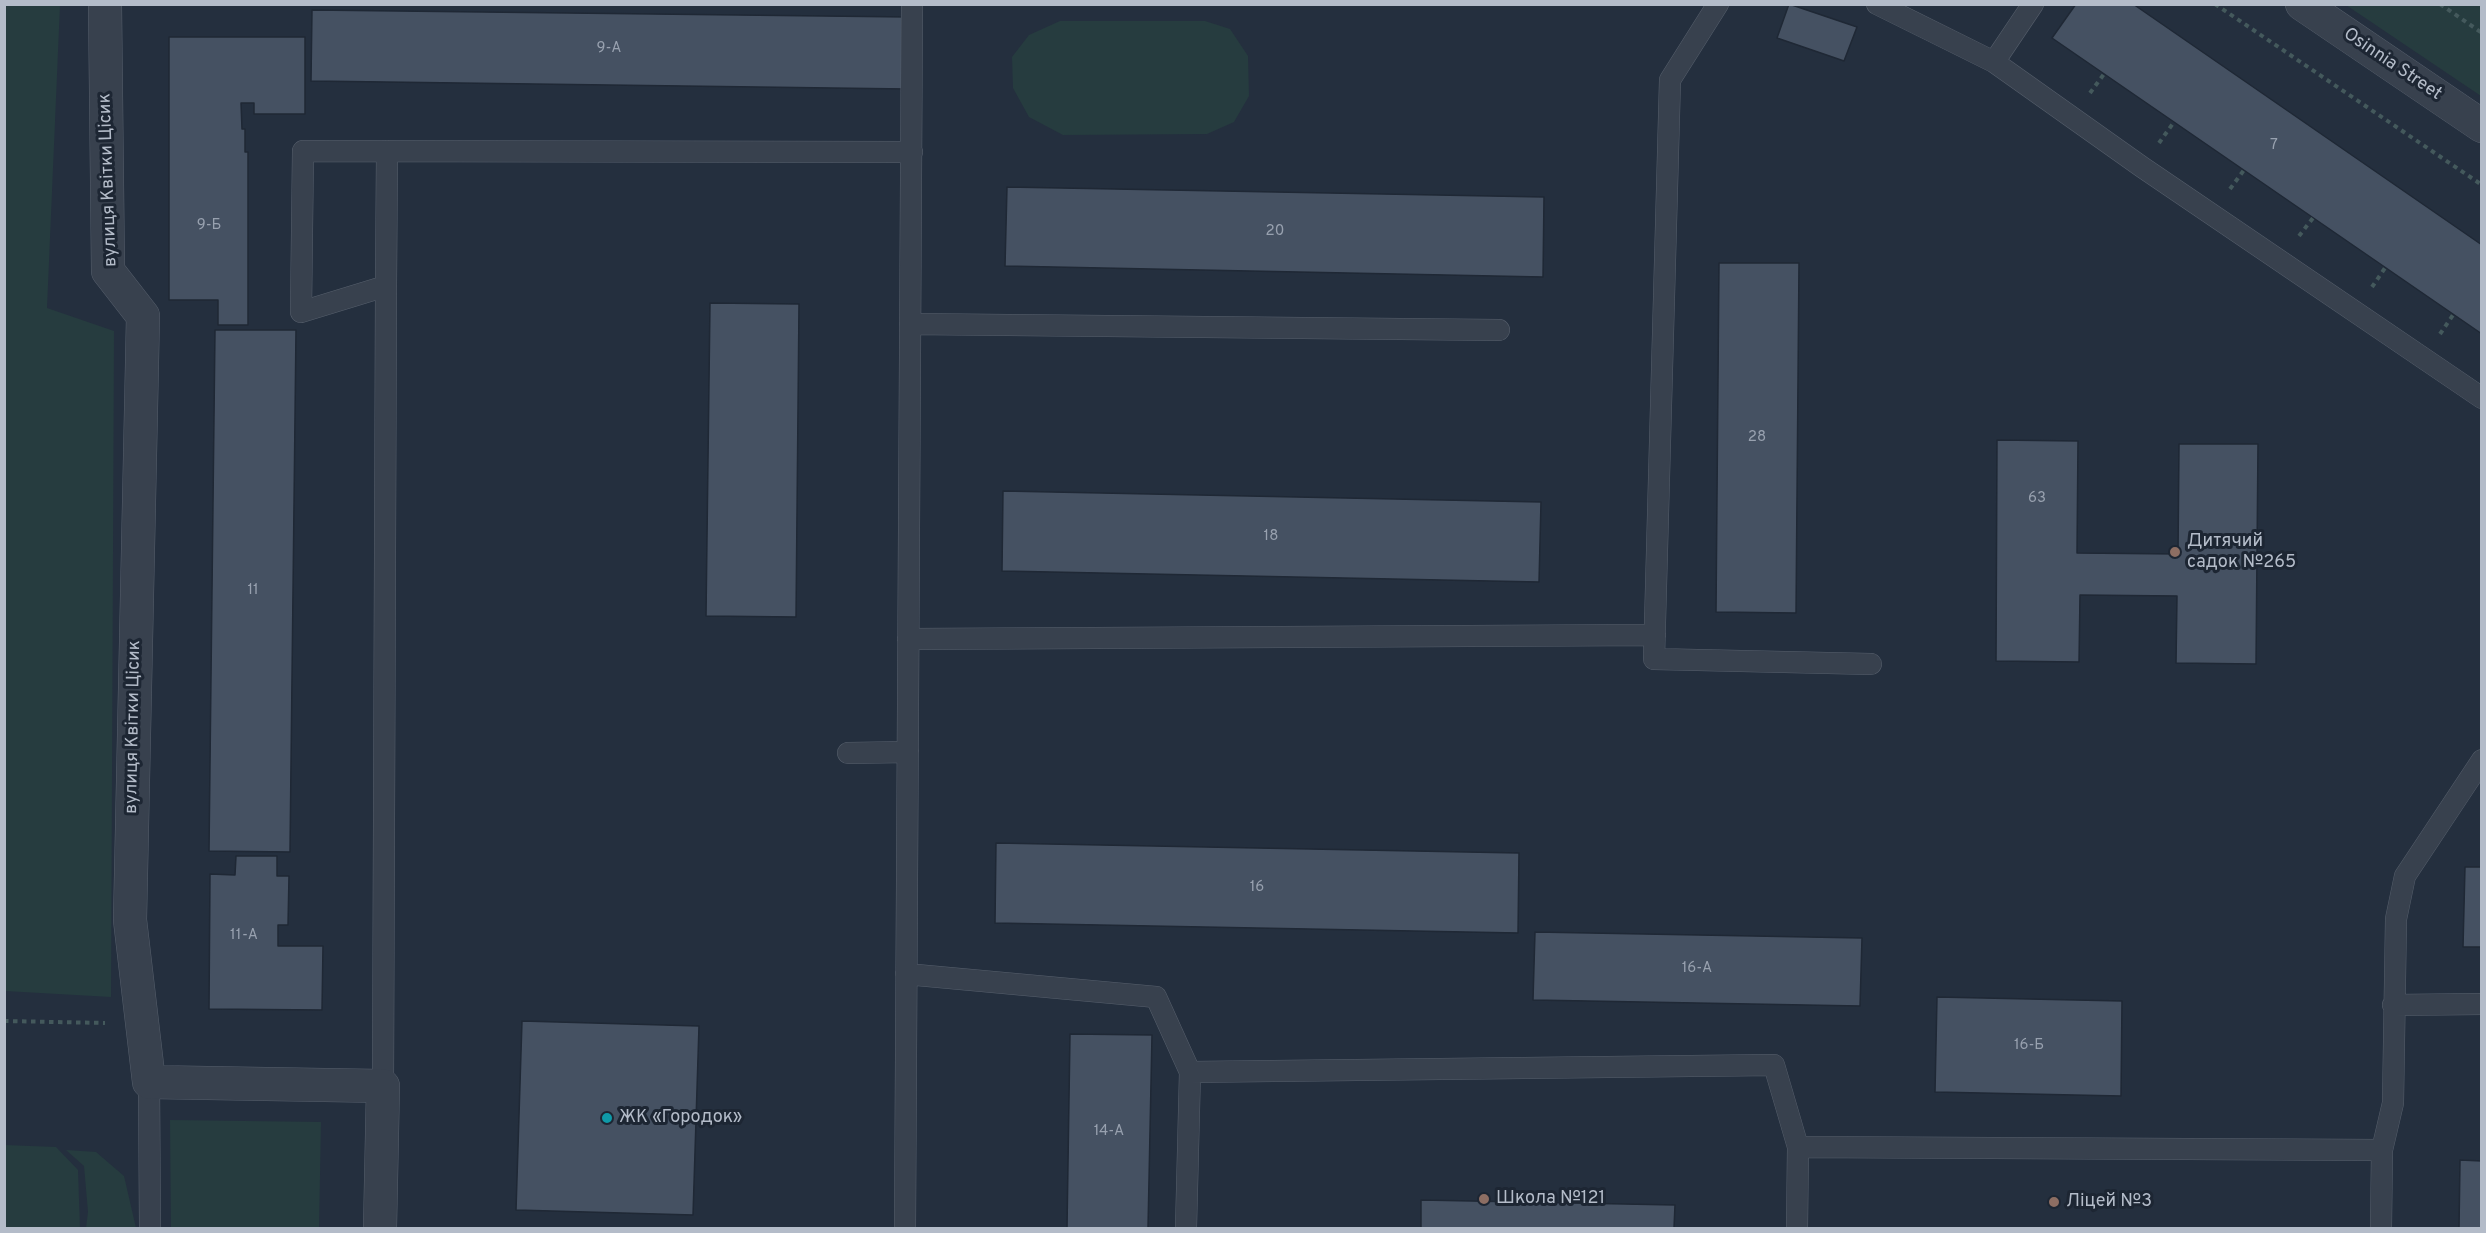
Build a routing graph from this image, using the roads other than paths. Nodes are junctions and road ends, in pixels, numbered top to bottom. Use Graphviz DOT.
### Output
graph roads {
  1 [pos="105,4"];
  2 [pos="912,4"];
  3 [pos="1718,4"];
  4 [pos="1877,4"];
  5 [pos="2033,4"];
  6 [pos="2302,4"];
  7 [pos="1994,62"];
  8 [pos="2481,126"];
  9 [pos="387,151"];
  10 [pos="912,152"];
  11 [pos="386,286"];
  12 [pos="910,324"];
  13 [pos="1499,330"];
  14 [pos="2481,398"];
  15 [pos="1655,635"];
  16 [pos="908,639"];
  17 [pos="1871,664"];
  18 [pos="908,752"];
  19 [pos="848,753"];
  20 [pos="2481,760"];
  21 [pos="906,974"];
  22 [pos="2481,1004"];
  23 [pos="2393,1005"];
  24 [pos="1190,1072"];
  25 [pos="149,1082"];
  26 [pos="383,1086"];
  27 [pos="1798,1147"];
  28 [pos="2382,1150"];
  29 [pos="150,1228"];
  30 [pos="380,1228"];
  31 [pos="906,1228"];
  32 [pos="1186,1228"];
  33 [pos="1797,1228"];
  34 [pos="2381,1228"];
  1 -- 25 [label="street, вулиця Квітки Цісик"];
  2 -- 10 [label="lane"];
  3 -- 15 [label="lane"];
  4 -- 7 [label="lane"];
  5 -- 7 [label="lane"];
  6 -- 8 [label="street, Osinnia Street"];
  7 -- 14 [label="lane"];
  9 -- 10 [label="lane"];
  9 -- 11 [label="lane"];
  9 -- 11 [label="lane"];
  10 -- 12 [label="lane"];
  11 -- 26 [label="lane"];
  12 -- 13 [label="lane"];
  12 -- 16 [label="lane"];
  15 -- 16 [label="lane"];
  15 -- 17 [label="lane"];
  16 -- 18 [label="lane"];
  18 -- 19 [label="lane"];
  18 -- 21 [label="lane"];
  20 -- 23 [label="lane"];
  21 -- 24 [label="lane"];
  21 -- 31 [label="lane"];
  22 -- 23 [label="lane"];
  23 -- 28 [label="lane"];
  24 -- 27 [label="lane"];
  24 -- 32 [label="lane"];
  25 -- 26 [label="street"];
  25 -- 29 [label="lane"];
  26 -- 30 [label="street"];
  27 -- 28 [label="lane"];
  27 -- 33 [label="lane"];
  28 -- 34 [label="lane"];
}
